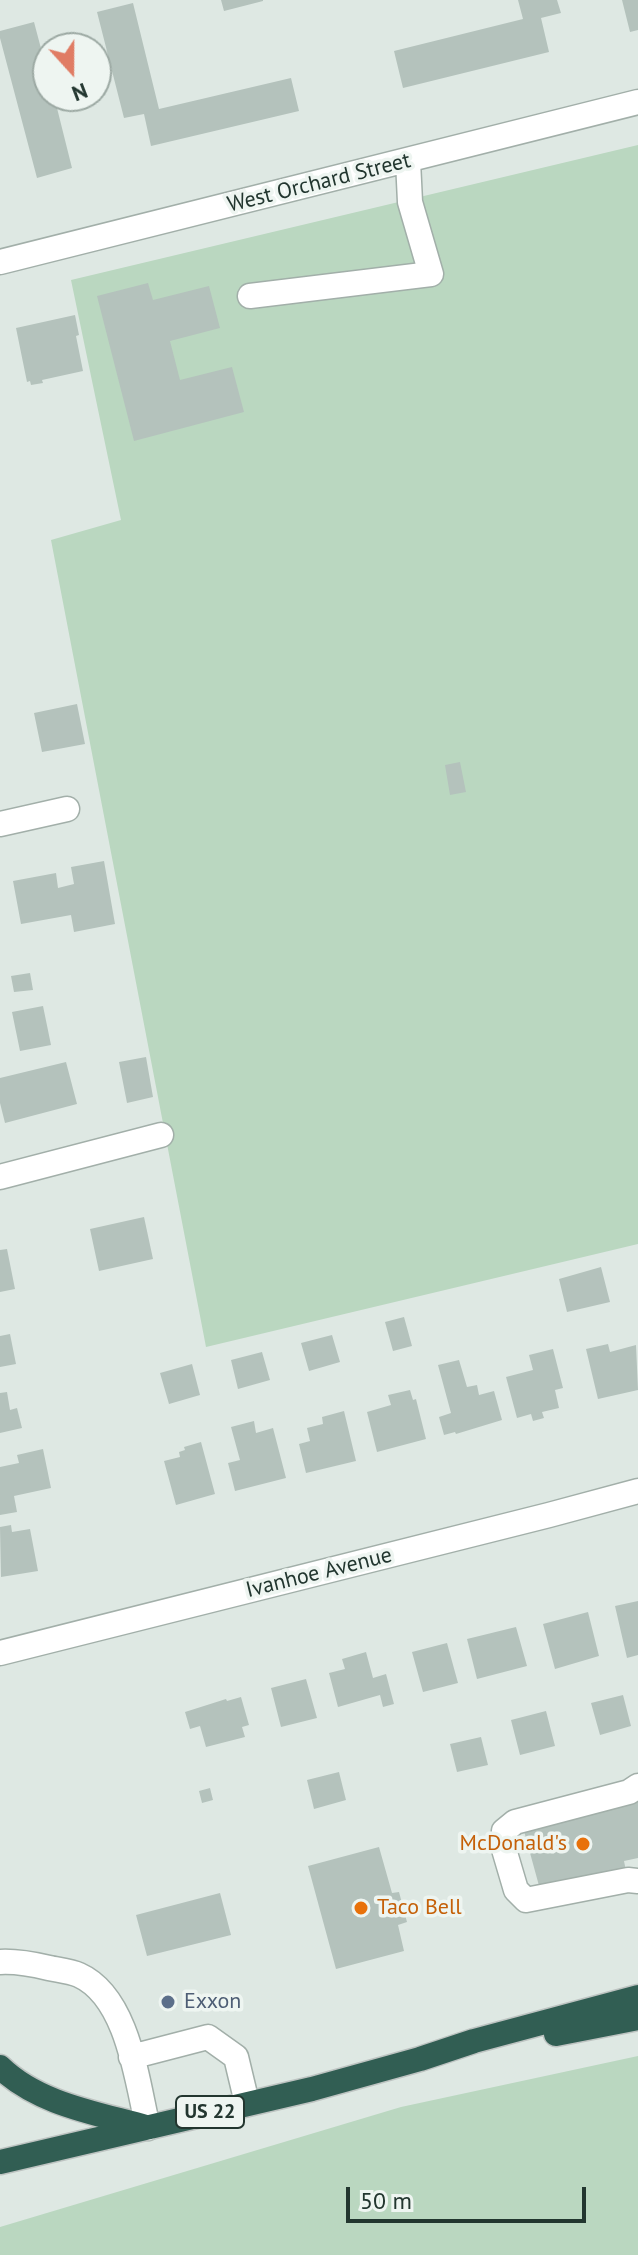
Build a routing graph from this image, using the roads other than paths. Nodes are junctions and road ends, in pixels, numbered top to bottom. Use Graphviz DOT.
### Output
graph roads {
  1 [pos="638,102"];
  2 [pos="408,161"];
  3 [pos="0,262"];
  4 [pos="250,296"];
  5 [pos="67,809"];
  6 [pos="0,824"];
  7 [pos="161,1135"];
  8 [pos="0,1177"];
  9 [pos="638,1491"];
  10 [pos="0,1653"];
  11 [pos="638,1786"];
  12 [pos="638,1881"];
  13 [pos="0,1962"];
  14 [pos="638,1997"];
  15 [pos="638,2018"];
  16 [pos="131,2057"];
  17 [pos="420,2059"];
  18 [pos="0,2067"];
  19 [pos="247,2103"];
  20 [pos="148,2128"];
  21 [pos="0,2162"];
  1 -- 2 [label="street, West Orchard Street"];
  2 -- 3 [label="street, West Orchard Street"];
  2 -- 4 [label="street"];
  5 -- 6 [label="street"];
  7 -- 8 [label="street"];
  9 -- 10 [label="street, Ivanhoe Avenue"];
  11 -- 12 [label="street"];
  13 -- 16 [label="street"];
  14 -- 17 [label="highway, US 22"];
  15 -- 17 [label="highway"];
  16 -- 19 [label="street"];
  16 -- 20 [label="street"];
  17 -- 19 [label="highway, US 22"];
  18 -- 20 [label="highway"];
  19 -- 20 [label="highway, US 22"];
  20 -- 21 [label="highway, US 22"];
}
